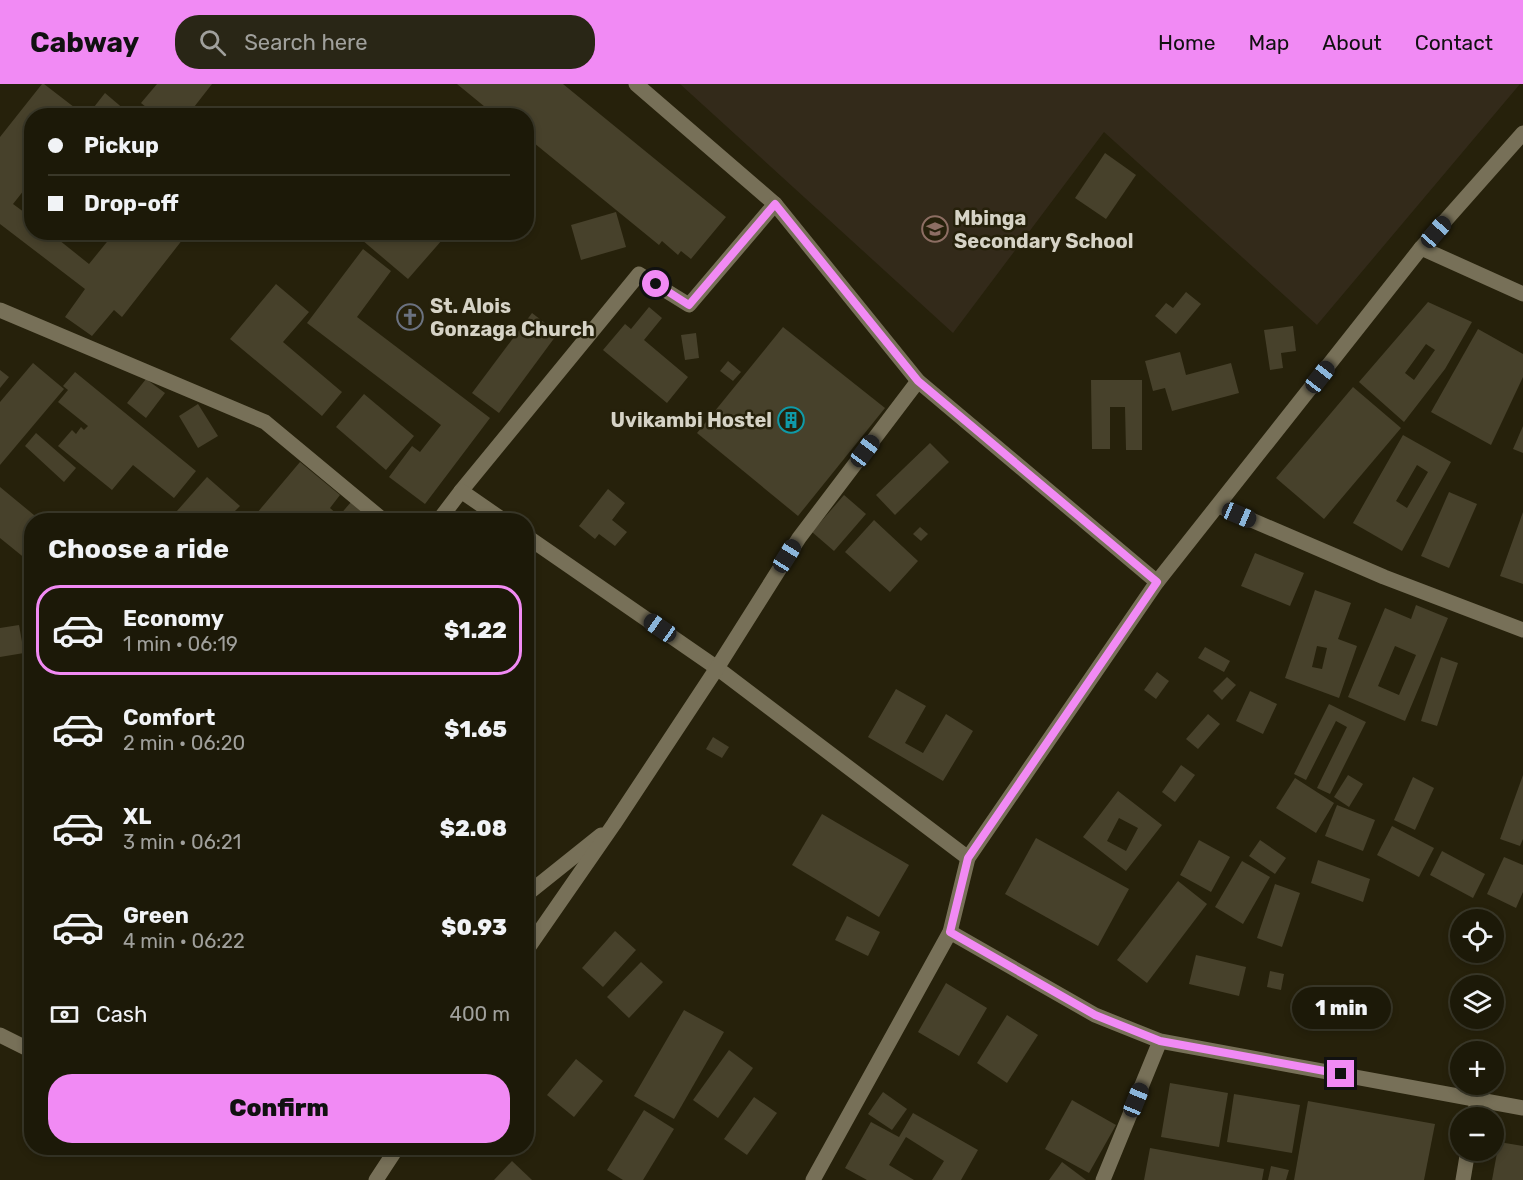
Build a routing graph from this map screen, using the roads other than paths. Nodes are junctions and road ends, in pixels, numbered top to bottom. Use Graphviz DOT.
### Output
graph roads {
  1 [pos="636,84"];
  2 [pos="1523,133"];
  3 [pos="775,204"];
  4 [pos="1421,248"];
  5 [pos="1523,294"];
  6 [pos="0,310"];
  7 [pos="918,381"];
  8 [pos="461,491"];
  9 [pos="1219,506"];
  10 [pos="375,513"];
  11 [pos="444,513"];
  12 [pos="493,513"];
  13 [pos="534,542"];
  14 [pos="1157,582"];
  15 [pos="1523,630"];
  16 [pos="717,668"];
  17 [pos="614,824"];
  18 [pos="968,858"];
  19 [pos="534,889"];
  20 [pos="950,932"];
  21 [pos="534,939"];
  22 [pos="0,1035"];
  23 [pos="1160,1041"];
  24 [pos="24,1047"];
  25 [pos="1477,1100"];
  26 [pos="1476,1107"];
  27 [pos="1523,1108"];
  28 [pos="392,1155"];
  29 [pos="1466,1161"];
  30 [pos="376,1180"];
  31 [pos="813,1180"];
  32 [pos="1103,1180"];
  33 [pos="1463,1180"];
  1 -- 3 [label="street"];
  2 -- 4 [label="street"];
  3 -- 7 [label="street"];
  3 -- 8 [label="street"];
  4 -- 5 [label="street"];
  4 -- 9 [label="street"];
  6 -- 10 [label="street"];
  7 -- 14 [label="street"];
  7 -- 16 [label="street"];
  8 -- 11 [label="street"];
  8 -- 12 [label="street"];
  9 -- 14 [label="street"];
  9 -- 15 [label="street"];
  13 -- 16 [label="street"];
  14 -- 18 [label="street"];
  16 -- 17 [label="street"];
  16 -- 18 [label="street"];
  17 -- 19 [label="street"];
  17 -- 21 [label="street"];
  18 -- 20 [label="street"];
  20 -- 23 [label="street"];
  20 -- 31 [label="street"];
  22 -- 24 [label="street"];
  23 -- 25 [label="street"];
  23 -- 32 [label="street"];
  25 -- 26 [label="street"];
  25 -- 27 [label="street"];
  28 -- 30 [label="street"];
  29 -- 33 [label="street"];
}
